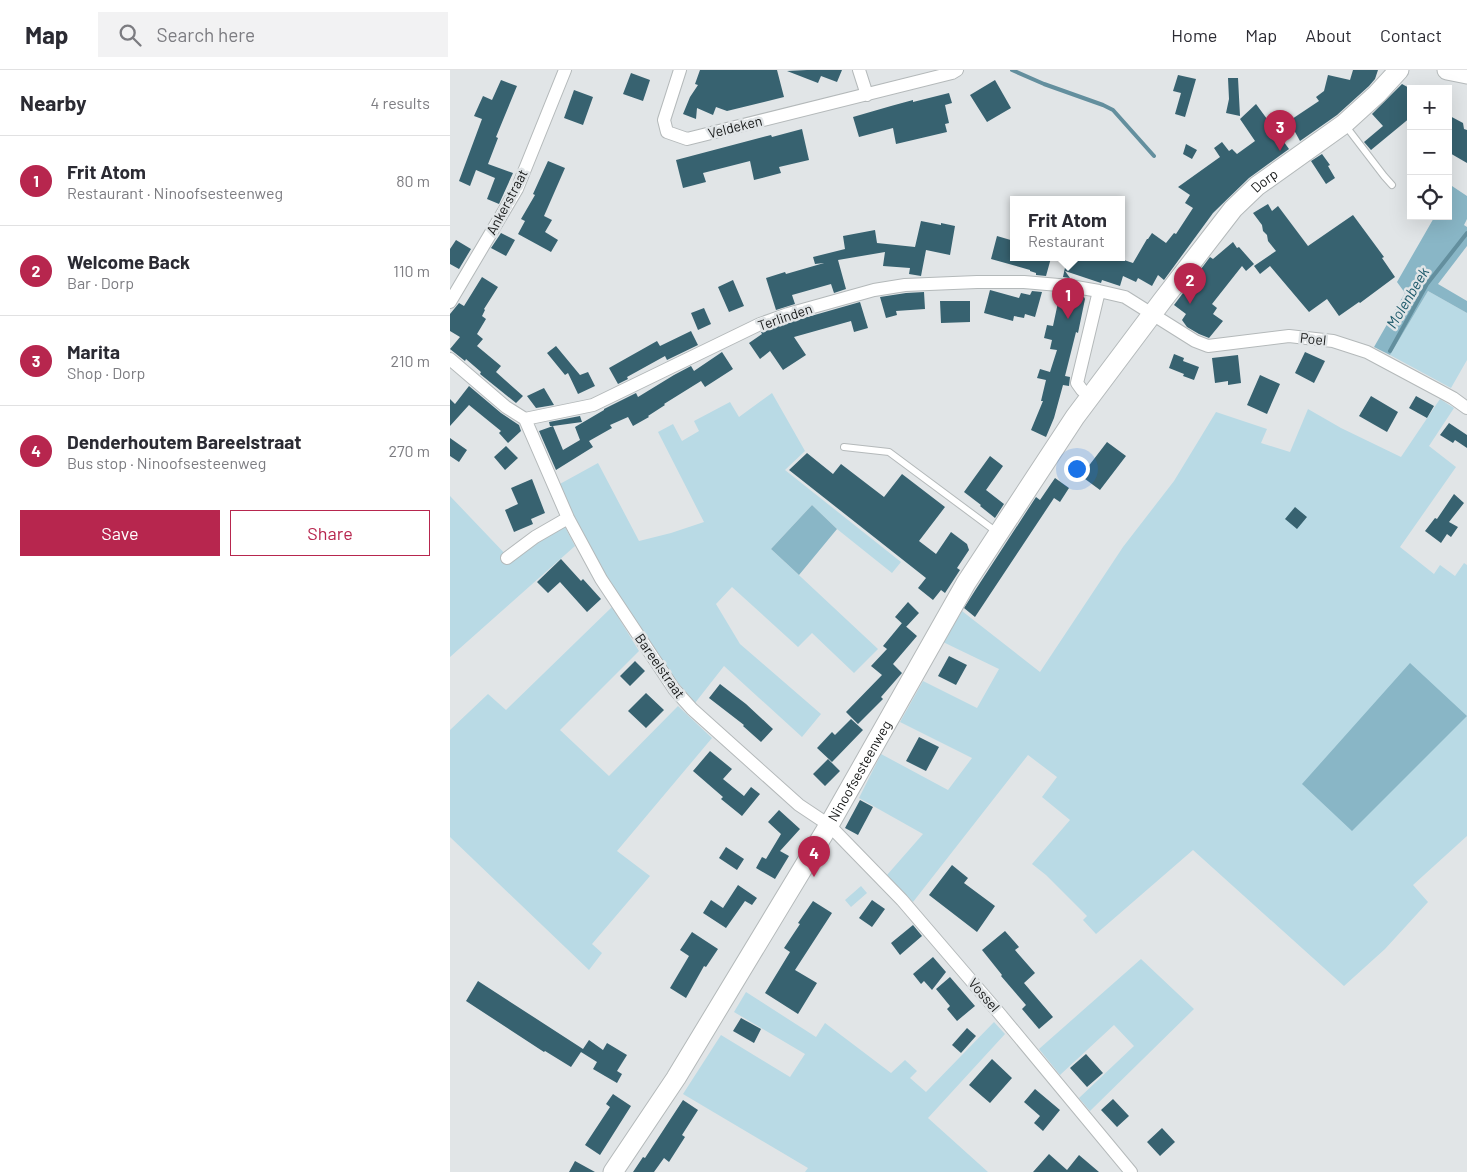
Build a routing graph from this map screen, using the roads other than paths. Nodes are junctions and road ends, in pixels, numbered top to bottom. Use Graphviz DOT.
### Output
graph roads {
  1 [pos="565,70"];
  2 [pos="680,70"];
  3 [pos="859,70"];
  4 [pos="957,70"];
  5 [pos="1399,70"];
  6 [pos="1447,70"];
  7 [pos="1467,74"];
  8 [pos="868,94"];
  9 [pos="1344,124"];
  10 [pos="1392,184"];
  11 [pos="1099,290"];
  12 [pos="450,302"];
  13 [pos="1152,314"];
  14 [pos="450,359"];
  15 [pos="1091,396"];
  16 [pos="1467,408"];
  17 [pos="525,419"];
  18 [pos="844,447"];
  19 [pos="568,518"];
  20 [pos="999,534"];
  21 [pos="507,558"];
  22 [pos="829,825"];
  23 [pos="613,1172"];
  24 [pos="1131,1172"];
  1 -- 12 [label="street, Ankerstraat"];
  2 -- 8 [label="street, Veldeken"];
  3 -- 8 [label="street"];
  4 -- 8 [label="street, Veldeken"];
  5 -- 9 [label="street, Dorp"];
  6 -- 7 [label="street"];
  9 -- 10 [label="lane"];
  9 -- 13 [label="street, Dorp"];
  11 -- 13 [label="street, Terlinden"];
  11 -- 15 [label="street"];
  11 -- 17 [label="street, Terlinden"];
  13 -- 15 [label="street, Ninoofsesteenweg"];
  13 -- 16 [label="street, Poel"];
  14 -- 17 [label="street"];
  15 -- 20 [label="street, Ninoofsesteenweg"];
  17 -- 19 [label="street, Bareelstraat"];
  18 -- 20 [label="lane"];
  19 -- 21 [label="street"];
  19 -- 22 [label="street, Bareelstraat"];
  20 -- 22 [label="street, Ninoofsesteenweg"];
  22 -- 23 [label="street, Ninoofsesteenweg"];
  22 -- 24 [label="street, Vossel"];
}
